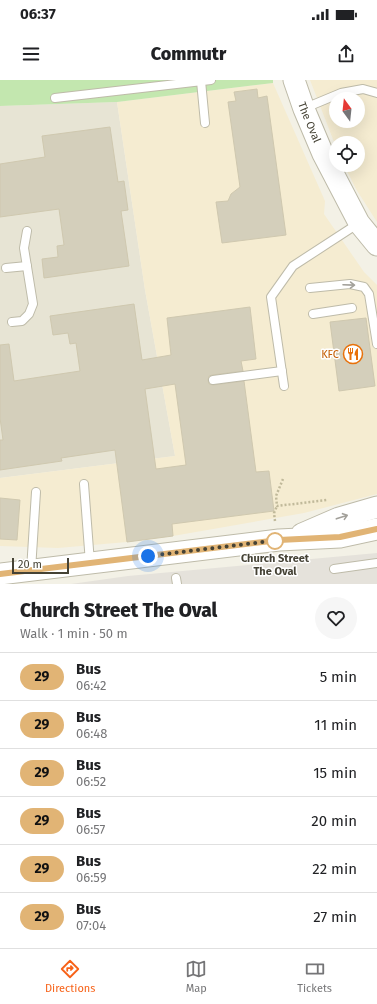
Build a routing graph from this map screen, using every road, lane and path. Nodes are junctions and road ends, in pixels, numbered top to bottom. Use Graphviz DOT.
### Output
graph roads {
  1 [pos="211,80"];
  2 [pos="294,80"];
  3 [pos="201,81"];
  4 [pos="377,93"];
  5 [pos="55,98"];
  6 [pos="304,109"];
  7 [pos="205,123"];
  8 [pos="359,222"];
  9 [pos="27,230"];
  10 [pos="377,245"];
  11 [pos="27,266"];
  12 [pos="6,268"];
  13 [pos="310,288"];
  14 [pos="352,308"];
  15 [pos="313,314"];
  16 [pos="12,322"];
  17 [pos="377,344"];
  18 [pos="282,371"];
  19 [pos="213,380"];
  20 [pos="284,386"];
  21 [pos="284,479"];
  22 [pos="84,484"];
  23 [pos="36,492"];
  24 [pos="377,507"];
  25 [pos="339,518"];
  26 [pos="377,529"];
  27 [pos="279,540"];
  28 [pos="377,563"];
  29 [pos="90,564"];
  30 [pos="334,569"];
  31 [pos="31,570"];
  32 [pos="0,574"];
  1 -- 3 [label="lane"];
  2 -- 6 [label="street, The Oval"];
  3 -- 5 [label="lane"];
  3 -- 7 [label="lane"];
  4 -- 6 [label="lane"];
  6 -- 8 [label="street, The Oval"];
  8 -- 10 [label="street, The Oval"];
  8 -- 18 [label="lane"];
  9 -- 11 [label="lane"];
  11 -- 12 [label="lane"];
  11 -- 16 [label="lane"];
  13 -- 17 [label="lane, one-way"];
  14 -- 15 [label="lane"];
  18 -- 19 [label="lane"];
  18 -- 20 [label="lane"];
  21 -- 25 [label="path"];
  22 -- 29 [label="lane"];
  23 -- 31 [label="lane"];
  25 -- 24 [label="street, one-way"];
  25 -- 27 [label="street"];
  26 -- 27 [label="street"];
  27 -- 29 [label="street"];
  28 -- 30 [label="lane"];
  29 -- 31 [label="street"];
  31 -- 32 [label="street"];
}
